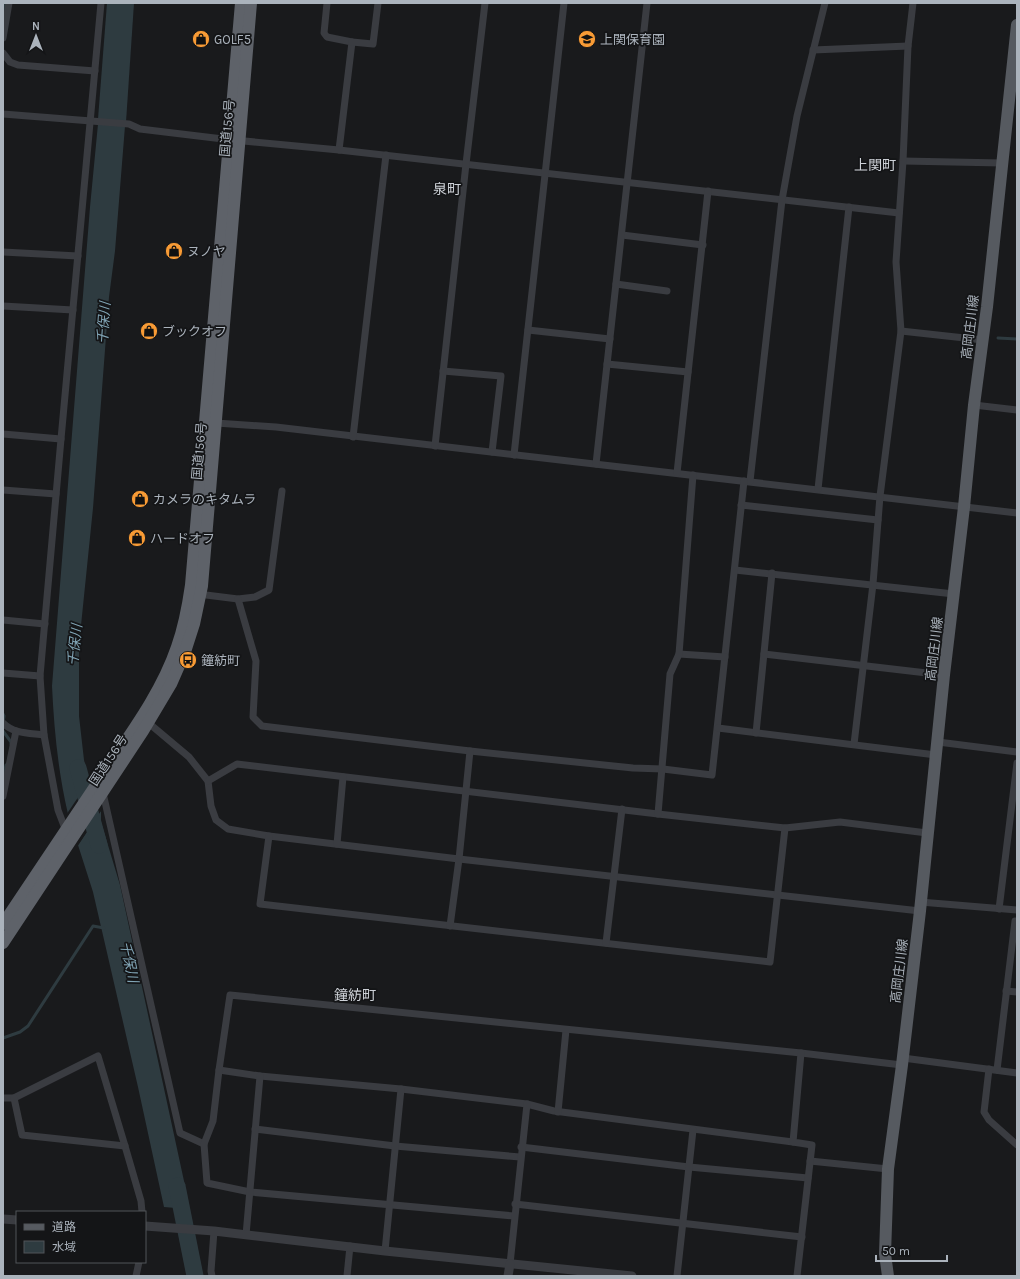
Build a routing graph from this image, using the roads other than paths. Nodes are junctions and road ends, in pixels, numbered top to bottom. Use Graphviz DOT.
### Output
graph roads {
  1 [pos="9,3"];
  2 [pos="101,3"];
  3 [pos="241,3"];
  4 [pos="251,3"];
  5 [pos="327,3"];
  6 [pos="378,3"];
  7 [pos="484,3"];
  8 [pos="564,3"];
  9 [pos="647,3"];
  10 [pos="825,3"];
  11 [pos="913,3"];
  12 [pos="1017,25"];
  13 [pos="3,38"];
  14 [pos="352,42"];
  15 [pos="908,46"];
  16 [pos="813,50"];
  17 [pos="3,53"];
  18 [pos="95,71"];
  19 [pos="3,114"];
  20 [pos="93,121"];
  21 [pos="235,140"];
  22 [pos="339,150"];
  23 [pos="386,155"];
  24 [pos="902,161"];
  25 [pos="1002,163"];
  26 [pos="466,164"];
  27 [pos="546,172"];
  28 [pos="628,182"];
  29 [pos="708,191"];
  30 [pos="782,200"];
  31 [pos="849,207"];
  32 [pos="899,213"];
  33 [pos="622,235"];
  34 [pos="702,245"];
  35 [pos="3,252"];
  36 [pos="78,256"];
  37 [pos="616,284"];
  38 [pos="667,291"];
  39 [pos="3,306"];
  40 [pos="73,310"];
  41 [pos="528,330"];
  42 [pos="902,331"];
  43 [pos="610,339"];
  44 [pos="983,340"];
  45 [pos="607,364"];
  46 [pos="443,371"];
  47 [pos="688,372"];
  48 [pos="974,405"];
  49 [pos="1017,410"];
  50 [pos="216,423"];
  51 [pos="3,434"];
  52 [pos="353,437"];
  53 [pos="61,439"];
  54 [pos="435,446"];
  55 [pos="492,452"];
  56 [pos="514,455"];
  57 [pos="596,464"];
  58 [pos="678,473"];
  59 [pos="693,475"];
  60 [pos="747,481"];
  61 [pos="818,489"];
  62 [pos="3,490"];
  63 [pos="282,491"];
  64 [pos="56,494"];
  65 [pos="880,496"];
  66 [pos="742,505"];
  67 [pos="964,507"];
  68 [pos="1017,513"];
  69 [pos="878,520"];
  70 [pos="735,570"];
  71 [pos="772,574"];
  72 [pos="873,584"];
  73 [pos="195,594"];
  74 [pos="954,594"];
  75 [pos="238,599"];
  76 [pos="3,620"];
  77 [pos="45,624"];
  78 [pos="680,654"];
  79 [pos="764,654"];
  80 [pos="725,657"];
  81 [pos="863,665"];
  82 [pos="3,673"];
  83 [pos="944,675"];
  84 [pos="40,676"];
  85 [pos="145,720"];
  86 [pos="3,723"];
  87 [pos="718,728"];
  88 [pos="16,731"];
  89 [pos="756,733"];
  90 [pos="44,735"];
  91 [pos="938,742"];
  92 [pos="854,744"];
  93 [pos="470,751"];
  94 [pos="1017,752"];
  95 [pos="936,755"];
  96 [pos="1017,763"];
  97 [pos="663,769"];
  98 [pos="343,777"];
  99 [pos="208,781"];
  100 [pos="466,792"];
  101 [pos="99,793"];
  102 [pos="3,796"];
  103 [pos="622,810"];
  104 [pos="658,814"];
  105 [pos="785,828"];
  106 [pos="69,832"];
  107 [pos="927,833"];
  108 [pos="269,836"];
  109 [pos="337,844"];
  110 [pos="459,859"];
  111 [pos="614,877"];
  112 [pos="777,895"];
  113 [pos="920,906"];
  114 [pos="999,909"];
  115 [pos="1017,910"];
  116 [pos="1015,921"];
  117 [pos="3,924"];
  118 [pos="450,926"];
  119 [pos="3,943"];
  120 [pos="606,943"];
  121 [pos="1006,990"];
  122 [pos="1017,992"];
  123 [pos="566,1030"];
  124 [pos="801,1053"];
  125 [pos="902,1061"];
  126 [pos="988,1069"];
  127 [pos="219,1070"];
  128 [pos="997,1070"];
  129 [pos="1017,1073"];
  130 [pos="260,1076"];
  131 [pos="401,1089"];
  132 [pos="3,1098"];
  133 [pos="14,1098"];
  134 [pos="526,1104"];
  135 [pos="558,1112"];
  136 [pos="255,1129"];
  137 [pos="693,1130"];
  138 [pos="793,1142"];
  139 [pos="204,1144"];
  140 [pos="1017,1145"];
  141 [pos="125,1146"];
  142 [pos="395,1146"];
  143 [pos="521,1147"];
  144 [pos="520,1157"];
  145 [pos="810,1161"];
  146 [pos="689,1166"];
  147 [pos="888,1169"];
  148 [pos="808,1178"];
  149 [pos="250,1192"];
  150 [pos="390,1204"];
  151 [pos="515,1204"];
  152 [pos="142,1211"];
  153 [pos="514,1216"];
  154 [pos="3,1219"];
  155 [pos="16,1220"];
  156 [pos="683,1223"];
  157 [pos="146,1226"];
  158 [pos="214,1231"];
  159 [pos="246,1235"];
  160 [pos="802,1237"];
  161 [pos="350,1246"];
  162 [pos="385,1251"];
  163 [pos="139,1263"];
  164 [pos="510,1264"];
  165 [pos="136,1276"];
  166 [pos="212,1276"];
  167 [pos="347,1276"];
  168 [pos="508,1276"];
  169 [pos="632,1276"];
  170 [pos="677,1276"];
  171 [pos="797,1276"];
  172 [pos="888,1276"];
  1 -- 13 [label="street"];
  2 -- 18 [label="street"];
  3 -- 21 [label="highway, 国道156号"];
  4 -- 21 [label="highway, 国道156号"];
  5 -- 14 [label="street"];
  6 -- 14 [label="street"];
  7 -- 26 [label="street"];
  8 -- 27 [label="street"];
  9 -- 28 [label="street"];
  10 -- 16 [label="street"];
  11 -- 15 [label="street"];
  12 -- 25 [label="main road, 高岡庄川線"];
  14 -- 22 [label="street"];
  15 -- 16 [label="street"];
  15 -- 24 [label="street"];
  16 -- 30 [label="street"];
  17 -- 18 [label="street"];
  18 -- 20 [label="street"];
  19 -- 20 [label="street"];
  20 -- 21 [label="street"];
  20 -- 36 [label="street"];
  21 -- 22 [label="street"];
  21 -- 50 [label="highway, 国道156号"];
  21 -- 73 [label="highway, 国道156号"];
  22 -- 23 [label="street"];
  23 -- 26 [label="street"];
  23 -- 52 [label="street"];
  24 -- 25 [label="street"];
  24 -- 32 [label="street"];
  25 -- 44 [label="main road, 高岡庄川線"];
  26 -- 27 [label="street"];
  26 -- 46 [label="street"];
  27 -- 28 [label="street"];
  27 -- 41 [label="street"];
  28 -- 29 [label="street"];
  28 -- 33 [label="street"];
  29 -- 30 [label="street"];
  29 -- 34 [label="street"];
  30 -- 31 [label="street"];
  30 -- 60 [label="street"];
  31 -- 32 [label="street"];
  31 -- 61 [label="street"];
  32 -- 42 [label="street"];
  33 -- 34 [label="street"];
  33 -- 37 [label="street"];
  34 -- 47 [label="street"];
  35 -- 36 [label="street"];
  36 -- 40 [label="street"];
  37 -- 38 [label="street"];
  37 -- 43 [label="street"];
  39 -- 40 [label="street"];
  40 -- 53 [label="street"];
  41 -- 43 [label="street"];
  41 -- 56 [label="street"];
  42 -- 44 [label="street"];
  42 -- 65 [label="street"];
  43 -- 45 [label="street"];
  44 -- 48 [label="main road, 高岡庄川線"];
  45 -- 47 [label="street"];
  45 -- 57 [label="street"];
  46 -- 54 [label="street"];
  46 -- 55 [label="street"];
  47 -- 58 [label="street"];
  48 -- 49 [label="street"];
  48 -- 67 [label="main road, 高岡庄川線"];
  50 -- 52 [label="street"];
  50 -- 73 [label="highway, 国道156号"];
  51 -- 53 [label="street"];
  52 -- 54 [label="street"];
  53 -- 64 [label="street"];
  54 -- 55 [label="street"];
  55 -- 56 [label="street"];
  56 -- 57 [label="street"];
  57 -- 58 [label="street"];
  58 -- 59 [label="street"];
  59 -- 60 [label="street"];
  59 -- 78 [label="street"];
  60 -- 61 [label="street"];
  60 -- 66 [label="street"];
  61 -- 65 [label="street"];
  62 -- 64 [label="street"];
  63 -- 75 [label="street"];
  64 -- 77 [label="street"];
  65 -- 67 [label="street"];
  65 -- 69 [label="street"];
  66 -- 69 [label="street"];
  66 -- 70 [label="street"];
  67 -- 68 [label="street"];
  67 -- 74 [label="main road, 高岡庄川線"];
  69 -- 72 [label="street"];
  70 -- 71 [label="street"];
  70 -- 80 [label="street"];
  71 -- 72 [label="street"];
  71 -- 79 [label="street"];
  72 -- 74 [label="street"];
  72 -- 81 [label="street"];
  73 -- 75 [label="street"];
  73 -- 85 [label="highway, 国道156号"];
  74 -- 83 [label="main road, 高岡庄川線"];
  75 -- 93 [label="street"];
  76 -- 77 [label="street"];
  77 -- 84 [label="street"];
  78 -- 80 [label="street"];
  78 -- 97 [label="street"];
  79 -- 81 [label="street"];
  79 -- 89 [label="street"];
  80 -- 87 [label="street"];
  81 -- 83 [label="street"];
  81 -- 92 [label="street"];
  82 -- 84 [label="street"];
  83 -- 91 [label="main road, 高岡庄川線"];
  84 -- 90 [label="street"];
  85 -- 99 [label="street"];
  85 -- 101 [label="highway, 国道156号"];
  86 -- 88 [label="street"];
  87 -- 89 [label="street"];
  87 -- 97 [label="street"];
  88 -- 90 [label="street"];
  88 -- 102 [label="street"];
  89 -- 92 [label="street"];
  90 -- 106 [label="street"];
  91 -- 94 [label="street"];
  91 -- 95 [label="main road, 高岡庄川線"];
  92 -- 95 [label="street"];
  93 -- 97 [label="street"];
  93 -- 100 [label="street"];
  95 -- 107 [label="main road, 高岡庄川線"];
  96 -- 114 [label="street"];
  97 -- 104 [label="street"];
  98 -- 99 [label="street"];
  98 -- 100 [label="street"];
  98 -- 109 [label="street"];
  99 -- 108 [label="street"];
  100 -- 103 [label="street"];
  100 -- 110 [label="street"];
  101 -- 106 [label="highway, 国道156号"];
  101 -- 139 [label="street"];
  103 -- 104 [label="street"];
  103 -- 111 [label="street"];
  104 -- 105 [label="street"];
  105 -- 107 [label="street"];
  105 -- 112 [label="street"];
  106 -- 117 [label="highway, 国道156号"];
  106 -- 119 [label="highway, 国道156号"];
  107 -- 113 [label="main road, 高岡庄川線"];
  108 -- 109 [label="street"];
  108 -- 118 [label="street"];
  109 -- 110 [label="street"];
  110 -- 111 [label="street"];
  110 -- 118 [label="street"];
  111 -- 112 [label="street"];
  111 -- 120 [label="street"];
  112 -- 113 [label="street"];
  112 -- 120 [label="street"];
  113 -- 114 [label="street"];
  113 -- 125 [label="main road, 高岡庄川線"];
  114 -- 115 [label="street"];
  116 -- 121 [label="street"];
  118 -- 120 [label="street"];
  121 -- 122 [label="street"];
  121 -- 128 [label="street"];
  123 -- 124 [label="street"];
  123 -- 127 [label="street"];
  123 -- 135 [label="street"];
  124 -- 125 [label="street"];
  124 -- 138 [label="street"];
  125 -- 126 [label="street"];
  125 -- 147 [label="main road, 高岡庄川線"];
  126 -- 128 [label="street"];
  126 -- 140 [label="street"];
  127 -- 130 [label="street"];
  127 -- 139 [label="street"];
  128 -- 129 [label="street"];
  130 -- 131 [label="street"];
  130 -- 136 [label="street"];
  131 -- 134 [label="street"];
  131 -- 142 [label="street"];
  132 -- 133 [label="street"];
  133 -- 141 [label="street"];
  133 -- 141 [label="street"];
  134 -- 135 [label="street"];
  134 -- 143 [label="street"];
  135 -- 137 [label="street"];
  136 -- 142 [label="street"];
  136 -- 149 [label="street"];
  137 -- 138 [label="street"];
  137 -- 146 [label="street"];
  138 -- 145 [label="street"];
  139 -- 149 [label="street"];
  141 -- 152 [label="street"];
  142 -- 144 [label="street"];
  142 -- 150 [label="street"];
  143 -- 144 [label="street"];
  143 -- 146 [label="street"];
  144 -- 151 [label="street"];
  145 -- 147 [label="street"];
  145 -- 148 [label="street"];
  146 -- 148 [label="street"];
  146 -- 156 [label="street"];
  147 -- 172 [label="main road, 高岡庄川線"];
  148 -- 160 [label="street"];
  149 -- 150 [label="street"];
  149 -- 159 [label="street"];
  150 -- 153 [label="street"];
  150 -- 162 [label="street"];
  151 -- 153 [label="street"];
  151 -- 156 [label="street"];
  153 -- 164 [label="street"];
  154 -- 155 [label="street"];
  156 -- 160 [label="street"];
  156 -- 170 [label="street"];
  157 -- 158 [label="street"];
  158 -- 159 [label="street"];
  158 -- 166 [label="street"];
  159 -- 161 [label="street"];
  160 -- 171 [label="street"];
  161 -- 162 [label="street"];
  161 -- 167 [label="street"];
  162 -- 164 [label="street"];
  163 -- 165 [label="street"];
  164 -- 168 [label="street"];
  164 -- 169 [label="street"];
}
